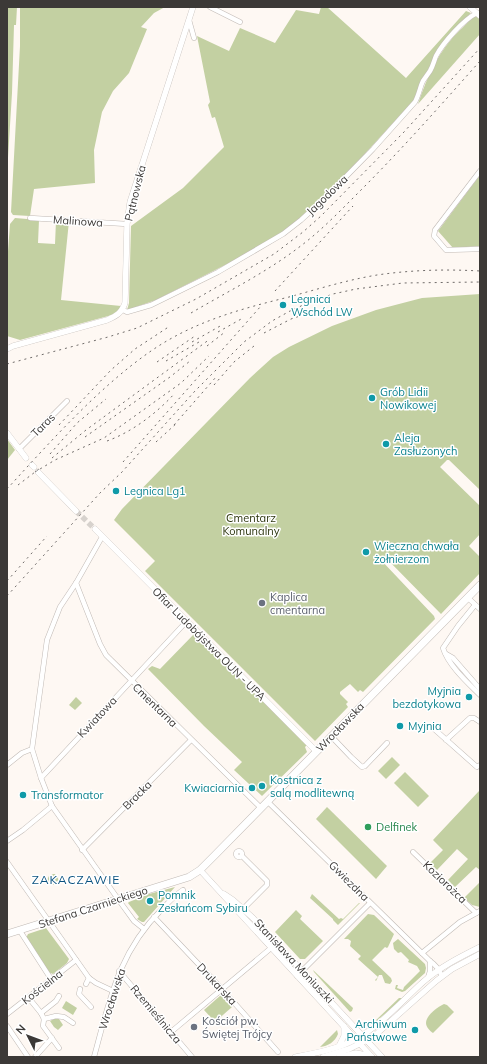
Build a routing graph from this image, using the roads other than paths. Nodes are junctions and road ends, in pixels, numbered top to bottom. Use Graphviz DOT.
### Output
graph roads {
  1 [pos="193,7"];
  2 [pos="210,7"];
  3 [pos="470,7"];
  4 [pos="478,14"];
  5 [pos="189,20"];
  6 [pos="240,22"];
  7 [pos="194,38"];
  8 [pos="480,171"];
  9 [pos="30,218"];
  10 [pos="126,224"];
  11 [pos="480,249"];
  12 [pos="123,310"];
  13 [pos="7,349"];
  14 [pos="66,402"];
  15 [pos="7,433"];
  16 [pos="19,449"];
  17 [pos="26,458"];
  18 [pos="34,468"];
  19 [pos="76,511"];
  20 [pos="94,529"];
  21 [pos="102,537"];
  22 [pos="76,583"];
  23 [pos="480,585"];
  24 [pos="468,598"];
  25 [pos="475,605"];
  26 [pos="480,609"];
  27 [pos="186,622"];
  28 [pos="445,653"];
  29 [pos="131,681"];
  30 [pos="480,689"];
  31 [pos="480,696"];
  32 [pos="480,722"];
  33 [pos="433,728"];
  34 [pos="331,736"];
  35 [pos="191,740"];
  36 [pos="446,740"];
  37 [pos="387,743"];
  38 [pos="32,749"];
  39 [pos="316,751"];
  40 [pos="7,765"];
  41 [pos="480,765"];
  42 [pos="41,778"];
  43 [pos="267,801"];
  44 [pos="52,806"];
  45 [pos="261,808"];
  46 [pos="7,841"];
  47 [pos="82,850"];
  48 [pos="413,852"];
  49 [pos="242,856"];
  50 [pos="7,862"];
  51 [pos="200,870"];
  52 [pos="182,890"];
  53 [pos="220,892"];
  54 [pos="118,900"];
  55 [pos="370,902"];
  56 [pos="243,908"];
  57 [pos="478,912"];
  58 [pos="239,913"];
  59 [pos="154,917"];
  60 [pos="48,922"];
  61 [pos="144,929"];
  62 [pos="20,931"];
  63 [pos="7,934"];
  64 [pos="277,942"];
  65 [pos="480,946"];
  66 [pos="271,948"];
  67 [pos="422,953"];
  68 [pos="480,954"];
  69 [pos="76,960"];
  70 [pos="430,961"];
  71 [pos="438,970"];
  72 [pos="119,971"];
  73 [pos="303,971"];
  74 [pos="297,976"];
  75 [pos="442,976"];
  76 [pos="89,978"];
  77 [pos="428,978"];
  78 [pos="51,979"];
  79 [pos="86,984"];
  80 [pos="80,989"];
  81 [pos="222,989"];
  82 [pos="113,991"];
  83 [pos="59,996"];
  84 [pos="28,997"];
  85 [pos="91,1007"];
  86 [pos="41,1013"];
  87 [pos="7,1014"];
  88 [pos="44,1019"];
  89 [pos="73,1022"];
  90 [pos="7,1026"];
  91 [pos="344,1026"];
  92 [pos="171,1032"];
  93 [pos="362,1035"];
  94 [pos="52,1038"];
  95 [pos="356,1039"];
  96 [pos="367,1041"];
  97 [pos="361,1044"];
  98 [pos="339,1046"];
  99 [pos="59,1048"];
  100 [pos="278,1052"];
  101 [pos="28,1057"];
  102 [pos="35,1057"];
  103 [pos="94,1057"];
  104 [pos="192,1057"];
  105 [pos="295,1057"];
  106 [pos="323,1057"];
  107 [pos="339,1057"];
  108 [pos="372,1057"];
  109 [pos="382,1057"];
  1 -- 5 [label="street, Pątnowska"];
  2 -- 6 [label="street"];
  3 -- 4 [label="street"];
  4 -- 12 [label="street, Jagodowa"];
  5 -- 7 [label="street"];
  5 -- 10 [label="street, Pątnowska"];
  8 -- 11 [label="street"];
  9 -- 10 [label="street, Malinowa"];
  10 -- 12 [label="street, Pątnowska"];
  12 -- 13 [label="street"];
  14 -- 16 [label="street, Taras"];
  15 -- 16 [label="street"];
  16 -- 17 [label="street"];
  18 -- 19 [label="street"];
  20 -- 21 [label="street"];
  21 -- 22 [label="street"];
  21 -- 27 [label="street, Ofiar Ludobójstwa OUN - UPA"];
  22 -- 29 [label="street, Cmentarna"];
  22 -- 38 [label="street"];
  23 -- 24 [label="main road, Wrocławska"];
  24 -- 25 [label="street"];
  24 -- 34 [label="main road, Wrocławska"];
  25 -- 26 [label="street"];
  25 -- 28 [label="street"];
  27 -- 29 [label="street, Kwiatowa"];
  27 -- 39 [label="street, Ofiar Ludobójstwa OUN - UPA"];
  28 -- 30 [label="street"];
  28 -- 31 [label="street"];
  29 -- 35 [label="street, Cmentarna"];
  29 -- 42 [label="street, Kwiatowa"];
  32 -- 36 [label="street"];
  33 -- 36 [label="street"];
  34 -- 37 [label="street"];
  34 -- 39 [label="main road, Wrocławska"];
  35 -- 45 [label="street, Cmentarna"];
  35 -- 47 [label="street, Bracka"];
  36 -- 41 [label="street"];
  38 -- 40 [label="street"];
  38 -- 42 [label="street"];
  39 -- 43 [label="main road, Wrocławska"];
  42 -- 44 [label="street"];
  43 -- 45 [label="main road, Wrocławska"];
  43 -- 55 [label="street, Gwiezdna"];
  44 -- 46 [label="street"];
  44 -- 47 [label="street"];
  45 -- 51 [label="main road, Wrocławska"];
  47 -- 54 [label="street"];
  48 -- 57 [label="street, Koziorożca"];
  49 -- 56 [label="street"];
  50 -- 60 [label="street"];
  51 -- 53 [label="street, Stanisława Moniuszki"];
  51 -- 54 [label="main road, Stefana Czarnieckiego"];
  52 -- 59 [label="street, Wrocławska"];
  53 -- 56 [label="street, Stanisława Moniuszki"];
  53 -- 58 [label="street, Stanisława Moniuszki"];
  54 -- 60 [label="main road, Stefana Czarnieckiego"];
  54 -- 61 [label="street"];
  55 -- 67 [label="street, Gwiezdna"];
  55 -- 73 [label="street"];
  56 -- 58 [label="street"];
  56 -- 64 [label="street, Stanisława Moniuszki"];
  57 -- 67 [label="street"];
  58 -- 66 [label="street, Stanisława Moniuszki"];
  59 -- 61 [label="street, Wrocławska"];
  59 -- 81 [label="street, Drukarska"];
  60 -- 62 [label="main road, Stefana Czarnieckiego"];
  60 -- 69 [label="street"];
  61 -- 72 [label="street, Wrocławska"];
  62 -- 63 [label="main road, Stefana Czarnieckiego"];
  62 -- 78 [label="street"];
  64 -- 66 [label="street"];
  64 -- 73 [label="street, Stanisława Moniuszki"];
  65 -- 71 [label="street"];
  66 -- 74 [label="street, Stanisława Moniuszki"];
  66 -- 81 [label="street"];
  67 -- 70 [label="street, Gwiezdna"];
  68 -- 75 [label="street"];
  69 -- 76 [label="street"];
  69 -- 78 [label="street, Kościelna"];
  70 -- 71 [label="street, Gwiezdna"];
  70 -- 77 [label="street"];
  71 -- 75 [label="street"];
  71 -- 77 [label="street"];
  72 -- 82 [label="street, Wrocławska"];
  72 -- 92 [label="street, Rzemieślnicza"];
  73 -- 74 [label="street"];
  73 -- 93 [label="street, Stanisława Moniuszki"];
  74 -- 91 [label="street, Stanisława Moniuszki"];
  75 -- 96 [label="street"];
  76 -- 79 [label="street"];
  76 -- 82 [label="street"];
  77 -- 93 [label="street"];
  78 -- 84 [label="street, Kościelna"];
  80 -- 85 [label="street"];
  81 -- 92 [label="street"];
  81 -- 100 [label="street, Drukarska"];
  82 -- 103 [label="street, Wrocławska"];
  83 -- 86 [label="street"];
  84 -- 86 [label="street"];
  84 -- 87 [label="street, Kościelna"];
  86 -- 88 [label="street"];
  88 -- 89 [label="street"];
  88 -- 94 [label="street"];
  90 -- 101 [label="street"];
  91 -- 95 [label="street, Stanisława Moniuszki"];
  91 -- 98 [label="street"];
  92 -- 104 [label="street, Rzemieślnicza"];
  93 -- 95 [label="street"];
  93 -- 96 [label="street, Stanisława Moniuszki"];
  94 -- 99 [label="street"];
  94 -- 102 [label="street"];
  95 -- 97 [label="street, Stanisława Moniuszki"];
  95 -- 98 [label="street"];
  96 -- 97 [label="street"];
  96 -- 109 [label="street, Stanisława Moniuszki"];
  97 -- 106 [label="street"];
  97 -- 108 [label="street, Stanisława Moniuszki"];
  98 -- 105 [label="street"];
  107 -- 108 [label="street"];
}
